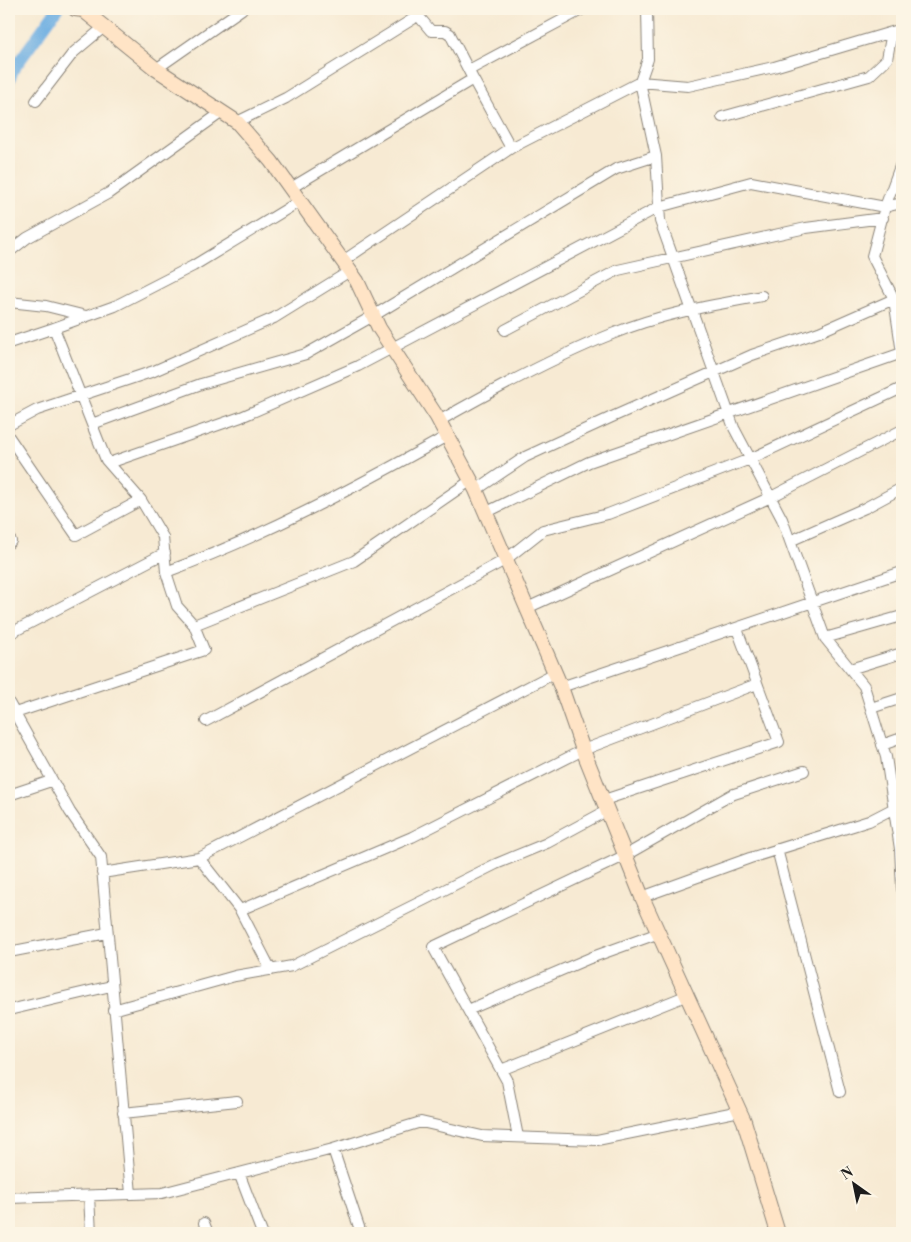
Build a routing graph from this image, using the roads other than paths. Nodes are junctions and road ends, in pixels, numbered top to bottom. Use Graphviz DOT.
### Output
graph roads {
  1 [pos="242,9"];
  2 [pos="583,9"];
  3 [pos="647,9"];
  4 [pos="79,10"];
  5 [pos="418,11"];
  6 [pos="104,27"];
  7 [pos="902,29"];
  8 [pos="892,32"];
  9 [pos="156,69"];
  10 [pos="471,74"];
  11 [pos="640,82"];
  12 [pos="36,101"];
  13 [pos="222,112"];
  14 [pos="722,117"];
  15 [pos="237,122"];
  16 [pos="511,148"];
  17 [pos="656,156"];
  18 [pos="902,161"];
  19 [pos="291,188"];
  20 [pos="300,201"];
  21 [pos="902,203"];
  22 [pos="659,207"];
  23 [pos="885,207"];
  24 [pos="883,218"];
  25 [pos="9,252"];
  26 [pos="673,258"];
  27 [pos="347,266"];
  28 [pos="762,296"];
  29 [pos="894,299"];
  30 [pos="9,302"];
  31 [pos="690,309"];
  32 [pos="88,316"];
  33 [pos="373,316"];
  34 [pos="54,328"];
  35 [pos="505,330"];
  36 [pos="9,343"];
  37 [pos="393,349"];
  38 [pos="902,353"];
  39 [pos="714,373"];
  40 [pos="902,388"];
  41 [pos="81,397"];
  42 [pos="728,413"];
  43 [pos="439,421"];
  44 [pos="92,424"];
  45 [pos="9,425"];
  46 [pos="902,430"];
  47 [pos="447,436"];
  48 [pos="9,437"];
  49 [pos="750,458"];
  50 [pos="109,463"];
  51 [pos="473,485"];
  52 [pos="902,488"];
  53 [pos="771,497"];
  54 [pos="141,500"];
  55 [pos="486,513"];
  56 [pos="790,541"];
  57 [pos="165,553"];
  58 [pos="505,560"];
  59 [pos="166,572"];
  60 [pos="902,572"];
  61 [pos="812,604"];
  62 [pos="527,608"];
  63 [pos="902,616"];
  64 [pos="194,625"];
  65 [pos="737,629"];
  66 [pos="9,634"];
  67 [pos="825,638"];
  68 [pos="902,653"];
  69 [pos="850,670"];
  70 [pos="555,673"];
  71 [pos="757,684"];
  72 [pos="561,686"];
  73 [pos="902,698"];
  74 [pos="871,708"];
  75 [pos="10,710"];
  76 [pos="206,721"];
  77 [pos="902,738"];
  78 [pos="882,745"];
  79 [pos="583,750"];
  80 [pos="804,771"];
  81 [pos="51,780"];
  82 [pos="9,795"];
  83 [pos="606,805"];
  84 [pos="898,807"];
  85 [pos="777,849"];
  86 [pos="626,855"];
  87 [pos="200,858"];
  88 [pos="102,873"];
  89 [pos="902,889"];
  90 [pos="642,897"];
  91 [pos="240,910"];
  92 [pos="107,933"];
  93 [pos="659,933"];
  94 [pos="9,952"];
  95 [pos="271,970"];
  96 [pos="111,986"];
  97 [pos="688,995"];
  98 [pos="9,1010"];
  99 [pos="113,1010"];
  100 [pos="468,1010"];
  101 [pos="501,1070"];
  102 [pos="840,1092"];
  103 [pos="237,1101"];
  104 [pos="740,1111"];
  105 [pos="123,1113"];
  106 [pos="518,1137"];
  107 [pos="334,1149"];
  108 [pos="239,1173"];
  109 [pos="131,1194"];
  110 [pos="89,1196"];
  111 [pos="9,1198"];
  112 [pos="204,1223"];
  113 [pos="91,1233"];
  114 [pos="208,1233"];
  115 [pos="262,1233"];
  116 [pos="361,1233"];
  117 [pos="778,1233"];
  1 -- 9 [label="street"];
  2 -- 10 [label="street"];
  3 -- 11 [label="street"];
  4 -- 6 [label="street"];
  5 -- 10 [label="street"];
  5 -- 15 [label="street"];
  6 -- 9 [label="street"];
  6 -- 12 [label="street"];
  7 -- 8 [label="street"];
  8 -- 11 [label="street"];
  8 -- 14 [label="street"];
  9 -- 13 [label="street"];
  10 -- 16 [label="street"];
  10 -- 19 [label="street"];
  11 -- 16 [label="street"];
  11 -- 17 [label="street"];
  13 -- 15 [label="street"];
  13 -- 25 [label="street"];
  15 -- 19 [label="street"];
  16 -- 27 [label="street"];
  17 -- 22 [label="street"];
  17 -- 33 [label="street"];
  18 -- 23 [label="street"];
  19 -- 20 [label="street"];
  20 -- 27 [label="street"];
  20 -- 32 [label="street"];
  21 -- 23 [label="street"];
  22 -- 23 [label="street"];
  22 -- 26 [label="street"];
  22 -- 37 [label="street"];
  23 -- 24 [label="street"];
  24 -- 26 [label="street"];
  24 -- 29 [label="street"];
  26 -- 31 [label="street"];
  26 -- 35 [label="street"];
  27 -- 33 [label="street"];
  27 -- 41 [label="street"];
  28 -- 31 [label="street"];
  29 -- 38 [label="street"];
  29 -- 39 [label="street"];
  30 -- 32 [label="street"];
  31 -- 39 [label="street"];
  31 -- 43 [label="street"];
  32 -- 34 [label="street"];
  33 -- 37 [label="street"];
  33 -- 44 [label="street"];
  34 -- 36 [label="street"];
  34 -- 41 [label="street"];
  37 -- 43 [label="street"];
  37 -- 50 [label="street"];
  38 -- 42 [label="street"];
  39 -- 42 [label="street"];
  39 -- 51 [label="street"];
  40 -- 49 [label="street"];
  41 -- 44 [label="street"];
  41 -- 45 [label="street"];
  42 -- 49 [label="street"];
  42 -- 55 [label="street"];
  43 -- 47 [label="street"];
  44 -- 50 [label="street"];
  46 -- 53 [label="street"];
  47 -- 51 [label="street"];
  47 -- 59 [label="street"];
  48 -- 54 [label="street"];
  49 -- 53 [label="street"];
  49 -- 58 [label="street"];
  50 -- 54 [label="street"];
  51 -- 55 [label="street"];
  51 -- 64 [label="street"];
  52 -- 56 [label="street"];
  53 -- 56 [label="street"];
  53 -- 62 [label="street"];
  54 -- 57 [label="street"];
  55 -- 58 [label="street"];
  56 -- 61 [label="street"];
  57 -- 59 [label="street"];
  57 -- 66 [label="street"];
  58 -- 62 [label="street"];
  58 -- 76 [label="street"];
  59 -- 64 [label="street"];
  60 -- 61 [label="street"];
  61 -- 65 [label="street"];
  61 -- 67 [label="street"];
  62 -- 70 [label="street"];
  63 -- 67 [label="street"];
  64 -- 75 [label="street"];
  65 -- 71 [label="street"];
  65 -- 72 [label="street"];
  67 -- 69 [label="street"];
  68 -- 69 [label="street"];
  69 -- 74 [label="street"];
  70 -- 72 [label="street"];
  70 -- 87 [label="street"];
  71 -- 79 [label="street"];
  71 -- 83 [label="street"];
  72 -- 79 [label="street"];
  73 -- 74 [label="street"];
  74 -- 78 [label="street"];
  75 -- 81 [label="street"];
  77 -- 78 [label="street"];
  78 -- 84 [label="street"];
  79 -- 83 [label="street"];
  79 -- 91 [label="street"];
  80 -- 86 [label="street"];
  81 -- 82 [label="street"];
  81 -- 88 [label="street"];
  83 -- 86 [label="street"];
  83 -- 95 [label="street"];
  84 -- 85 [label="street"];
  84 -- 89 [label="street"];
  85 -- 90 [label="street"];
  85 -- 102 [label="street"];
  86 -- 90 [label="street"];
  86 -- 100 [label="street"];
  87 -- 88 [label="street"];
  87 -- 91 [label="street"];
  88 -- 92 [label="street"];
  90 -- 93 [label="street"];
  91 -- 95 [label="street"];
  92 -- 94 [label="street"];
  92 -- 96 [label="street"];
  93 -- 97 [label="street"];
  93 -- 100 [label="street"];
  95 -- 99 [label="street"];
  96 -- 98 [label="street"];
  96 -- 99 [label="street"];
  97 -- 101 [label="street"];
  97 -- 104 [label="street"];
  99 -- 105 [label="street"];
  100 -- 101 [label="street"];
  101 -- 106 [label="street"];
  103 -- 105 [label="street"];
  104 -- 106 [label="street"];
  104 -- 117 [label="street"];
  105 -- 109 [label="street"];
  106 -- 107 [label="street"];
  107 -- 108 [label="street"];
  107 -- 116 [label="street"];
  108 -- 109 [label="street"];
  108 -- 115 [label="street"];
  109 -- 110 [label="street"];
  110 -- 111 [label="street"];
  110 -- 113 [label="street"];
  112 -- 114 [label="street"];
}
